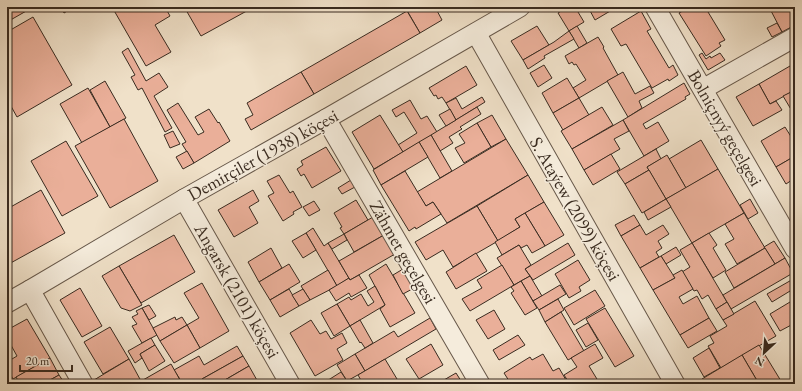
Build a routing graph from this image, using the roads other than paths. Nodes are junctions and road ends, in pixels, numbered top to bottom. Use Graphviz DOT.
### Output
graph roads {
  1 [pos="520,7"];
  2 [pos="655,7"];
  3 [pos="476,33"];
  4 [pos="795,37"];
  5 [pos="703,89"];
  6 [pos="326,120"];
  7 [pos="184,199"];
  8 [pos="795,249"];
  9 [pos="30,290"];
  10 [pos="7,303"];
  11 [pos="83,384"];
  12 [pos="290,384"];
  13 [pos="480,384"];
  14 [pos="675,384"];
  1 -- 3 [label="street, Demirçiler (1938) köçesi"];
  2 -- 5 [label="street, Bolniçnyý geçelgesi"];
  3 -- 6 [label="street, Demirçiler (1938) köçesi"];
  3 -- 14 [label="street, S. Ataýew (2099) köçesi"];
  4 -- 5 [label="street"];
  5 -- 8 [label="street, Bolniçnyý geçelgesi"];
  6 -- 7 [label="street, Demirçiler (1938) köçesi"];
  6 -- 13 [label="street, Zähmet geçelgesi"];
  7 -- 9 [label="street, Demirçiler (1938) köçesi"];
  7 -- 12 [label="street, Angarsk (2101) köçesi"];
  9 -- 10 [label="street, Demirçiler (1938) köçesi"];
  9 -- 11 [label="street"];
}
